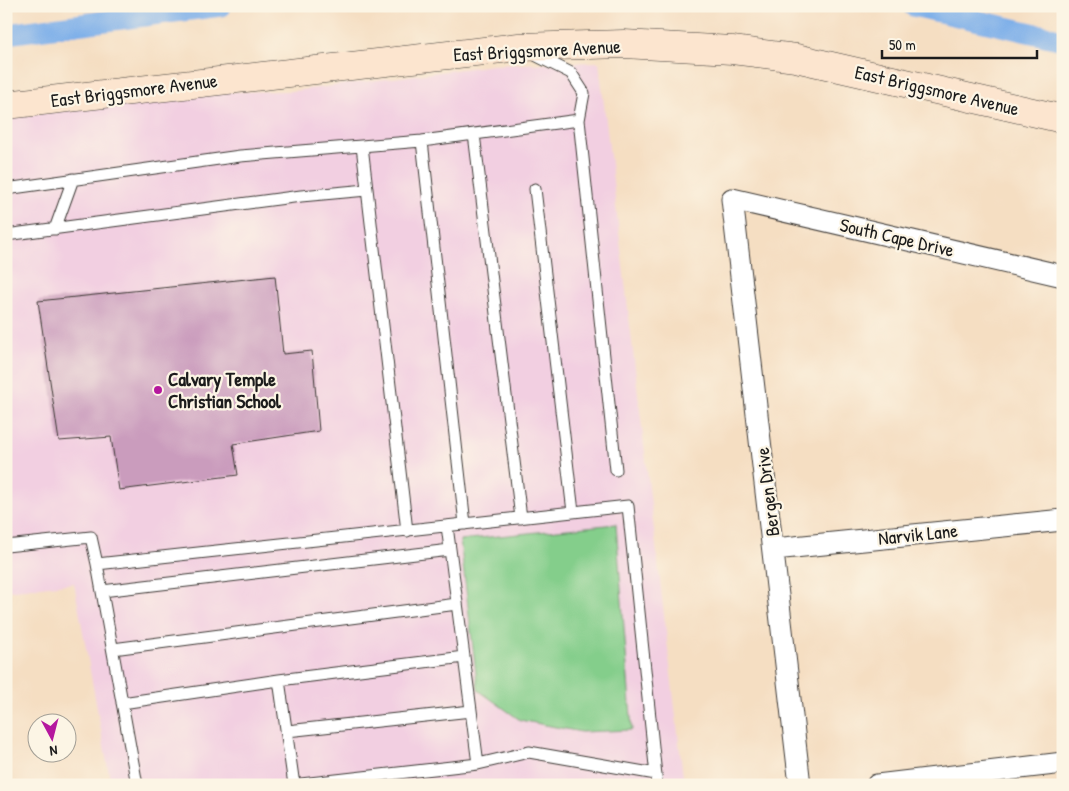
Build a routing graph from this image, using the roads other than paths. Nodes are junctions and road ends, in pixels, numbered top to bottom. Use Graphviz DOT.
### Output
graph roads {
  1 [pos="518,47"];
  2 [pos="6,105"];
  3 [pos="1063,119"];
  4 [pos="579,120"];
  5 [pos="474,134"];
  6 [pos="422,141"];
  7 [pos="362,146"];
  8 [pos="73,179"];
  9 [pos="6,189"];
  10 [pos="535,189"];
  11 [pos="367,190"];
  12 [pos="732,199"];
  13 [pos="55,229"];
  14 [pos="6,235"];
  15 [pos="1063,276"];
  16 [pos="616,470"];
  17 [pos="573,512"];
  18 [pos="521,518"];
  19 [pos="1063,520"];
  20 [pos="465,524"];
  21 [pos="447,526"];
  22 [pos="406,530"];
  23 [pos="6,546"];
  24 [pos="774,548"];
  25 [pos="450,550"];
  26 [pos="97,564"];
  27 [pos="102,591"];
  28 [pos="457,604"];
  29 [pos="113,649"];
  30 [pos="464,657"];
  31 [pos="279,680"];
  32 [pos="122,703"];
  33 [pos="471,711"];
  34 [pos="287,731"];
  35 [pos="1063,763"];
  36 [pos="478,764"];
  37 [pos="657,780"];
  38 [pos="137,785"];
  39 [pos="293,785"];
  40 [pos="800,785"];
  41 [pos="877,785"];
  1 -- 2 [label="main road, East Briggsmore Avenue"];
  1 -- 3 [label="main road, East Briggsmore Avenue"];
  1 -- 4 [label="lane"];
  4 -- 5 [label="lane"];
  4 -- 16 [label="lane"];
  5 -- 6 [label="lane"];
  5 -- 18 [label="lane"];
  6 -- 7 [label="lane"];
  6 -- 20 [label="lane"];
  7 -- 8 [label="lane"];
  7 -- 11 [label="lane"];
  8 -- 9 [label="lane"];
  8 -- 13 [label="lane"];
  10 -- 17 [label="lane"];
  11 -- 13 [label="lane"];
  11 -- 22 [label="lane"];
  12 -- 15 [label="street, South Cape Drive"];
  12 -- 24 [label="street, Bergen Drive"];
  13 -- 14 [label="lane"];
  17 -- 18 [label="lane"];
  17 -- 37 [label="lane"];
  18 -- 20 [label="lane"];
  19 -- 24 [label="street, Narvik Lane"];
  20 -- 21 [label="lane"];
  21 -- 22 [label="lane"];
  21 -- 25 [label="lane"];
  22 -- 26 [label="lane"];
  23 -- 26 [label="lane"];
  24 -- 40 [label="street, Bergen Drive"];
  25 -- 27 [label="lane"];
  25 -- 28 [label="lane"];
  26 -- 27 [label="lane"];
  27 -- 29 [label="lane"];
  28 -- 29 [label="lane"];
  28 -- 30 [label="lane"];
  29 -- 32 [label="lane"];
  30 -- 31 [label="lane"];
  30 -- 33 [label="lane"];
  31 -- 32 [label="lane"];
  31 -- 34 [label="lane"];
  32 -- 38 [label="lane"];
  33 -- 34 [label="lane"];
  33 -- 36 [label="lane"];
  34 -- 39 [label="lane"];
  35 -- 41 [label="street"];
  36 -- 37 [label="lane"];
  36 -- 39 [label="lane"];
}
